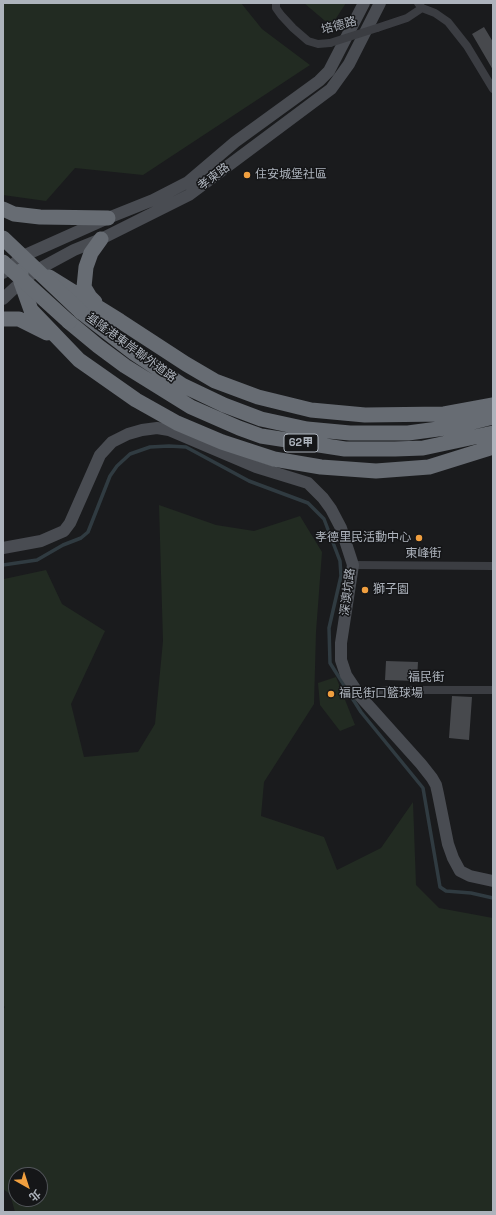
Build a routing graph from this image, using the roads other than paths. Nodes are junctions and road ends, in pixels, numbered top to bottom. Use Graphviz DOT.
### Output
graph roads {
  1 [pos="276,3"];
  2 [pos="364,3"];
  3 [pos="380,3"];
  4 [pos="420,5"];
  5 [pos="493,88"];
  6 [pos="3,209"];
  7 [pos="108,218"];
  8 [pos="3,228"];
  9 [pos="3,238"];
  10 [pos="101,239"];
  11 [pos="11,269"];
  12 [pos="37,270"];
  13 [pos="3,299"];
  14 [pos="3,319"];
  15 [pos="120,321"];
  16 [pos="79,360"];
  17 [pos="493,405"];
  18 [pos="493,417"];
  19 [pos="493,433"];
  20 [pos="493,447"];
  21 [pos="3,548"];
  22 [pos="353,565"];
  23 [pos="493,566"];
  24 [pos="493,690"];
  25 [pos="360,696"];
  26 [pos="493,881"];
  1 -- 4 [label="street, 培德路, bridge"];
  2 -- 7 [label="main road, 孝東路"];
  3 -- 10 [label="main road, 孝東路"];
  4 -- 5 [label="street, 培德路"];
  6 -- 7 [label="highway"];
  7 -- 11 [label="main road, 孝東路"];
  8 -- 11 [label="highway"];
  9 -- 18 [label="highway, 基隆港東岸聯外道路 / 62甲, bridge"];
  10 -- 12 [label="main road, 孝東路"];
  10 -- 15 [label="highway"];
  11 -- 12 [label="highway"];
  11 -- 13 [label="main road, 孝東路"];
  11 -- 16 [label="highway"];
  11 -- 19 [label="highway, 基隆港東岸聯外道路 / 62甲, bridge"];
  12 -- 15 [label="highway"];
  14 -- 16 [label="highway"];
  15 -- 17 [label="highway"];
  16 -- 20 [label="highway"];
  21 -- 22 [label="main road, 深澳坑路"];
  22 -- 23 [label="street, 東峰街"];
  22 -- 25 [label="main road, 深澳坑路"];
  24 -- 25 [label="street, 福民街"];
  25 -- 26 [label="main road, 深澳坑路"];
}
